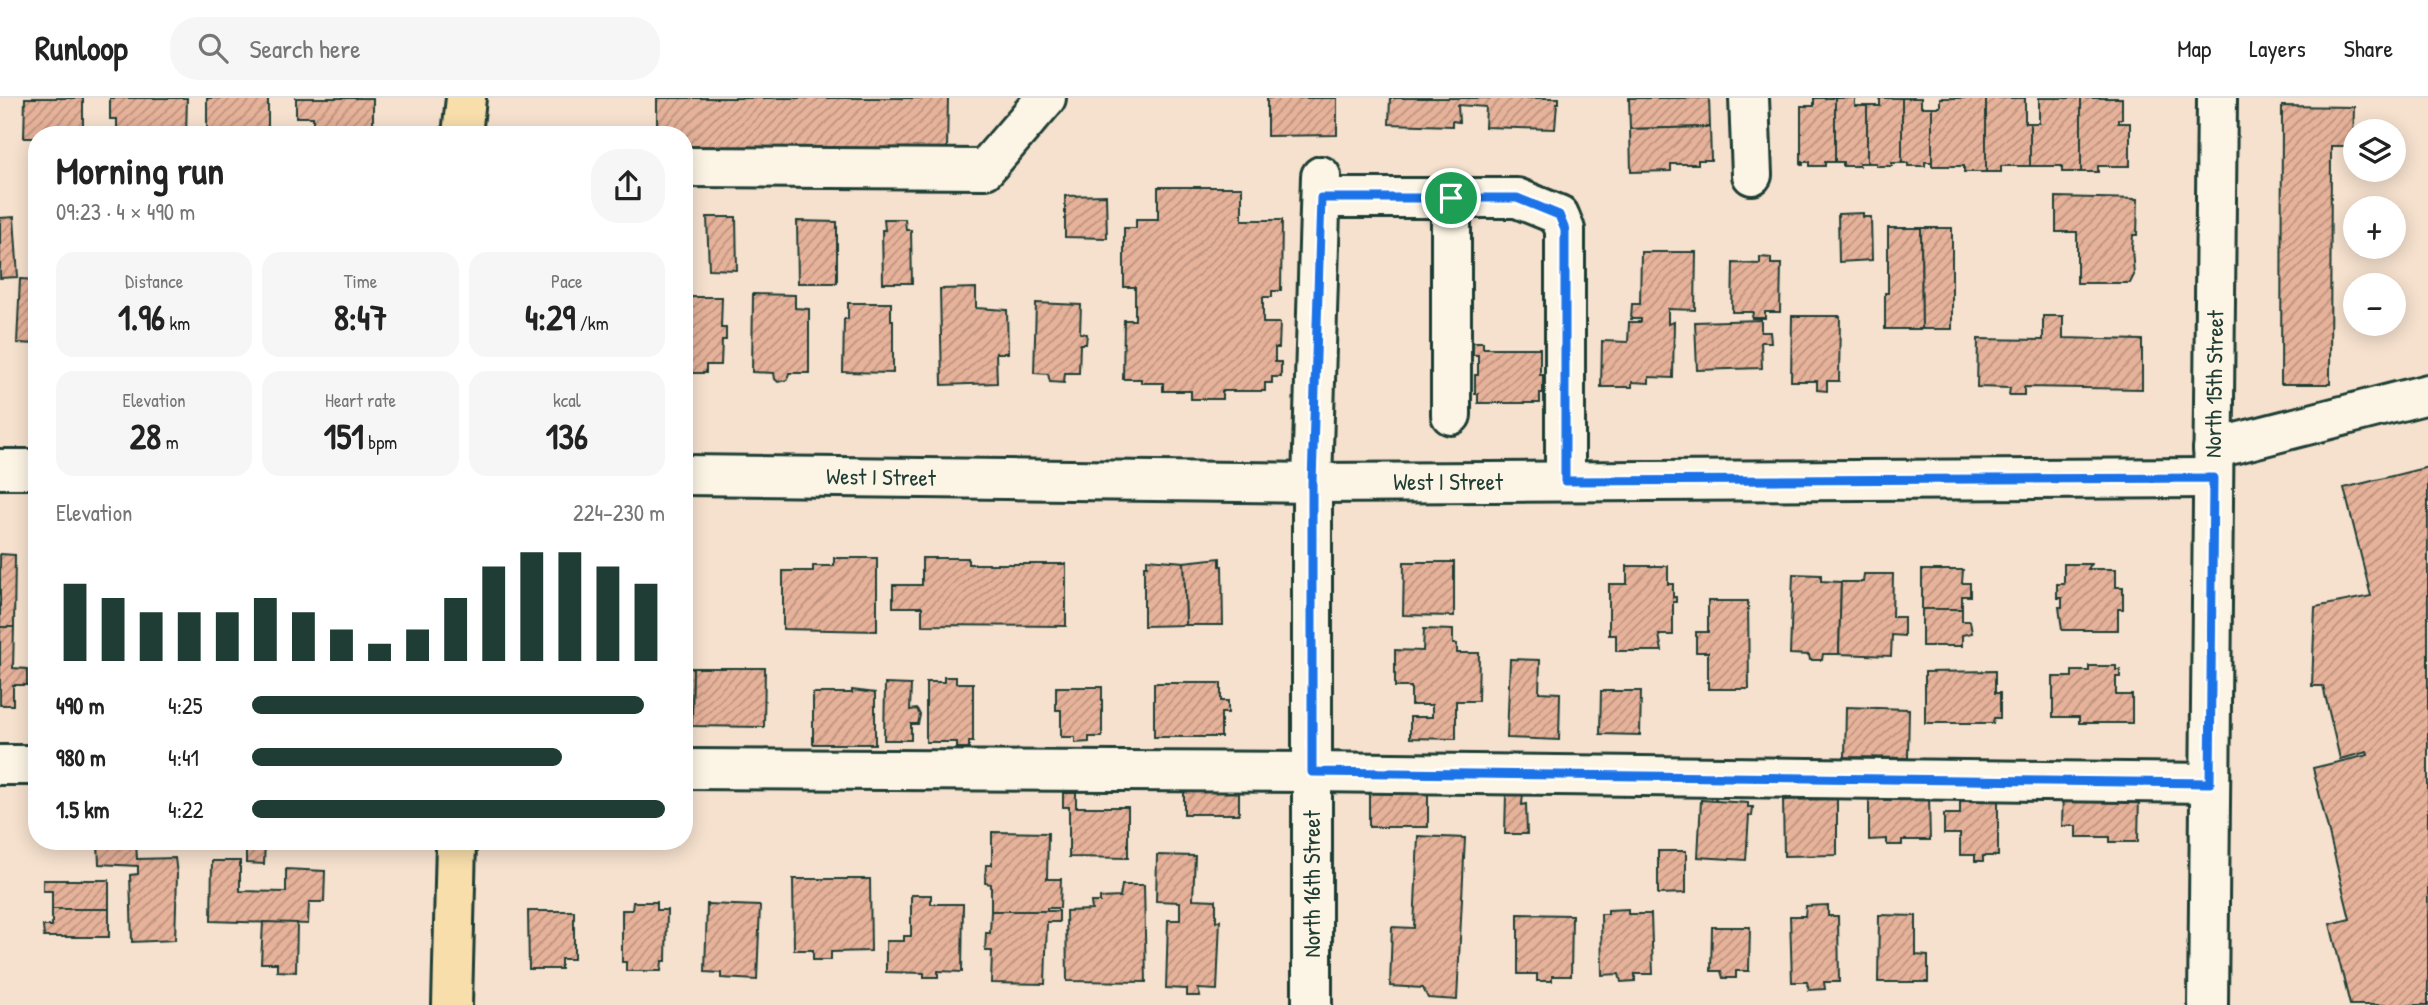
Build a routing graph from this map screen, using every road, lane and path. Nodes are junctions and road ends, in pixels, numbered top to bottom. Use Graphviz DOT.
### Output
graph roads {
  1 [pos="466,98"];
  2 [pos="1046,98"];
  3 [pos="1749,98"];
  4 [pos="2217,98"];
  5 [pos="463,126"];
  6 [pos="693,167"];
  7 [pos="1752,175"];
  8 [pos="1451,198"];
  9 [pos="2428,394"];
  10 [pos="1451,415"];
  11 [pos="2213,464"];
  12 [pos="0,469"];
  13 [pos="28,469"];
  14 [pos="693,475"];
  15 [pos="1565,481"];
  16 [pos="1312,483"];
  17 [pos="0,765"];
  18 [pos="28,765"];
  19 [pos="693,769"];
  20 [pos="1312,772"];
  21 [pos="2210,783"];
  22 [pos="456,850"];
  23 [pos="452,1005"];
  24 [pos="1312,1005"];
  25 [pos="2208,1005"];
  1 -- 5 [label="main road"];
  2 -- 6 [label="street"];
  3 -- 7 [label="street"];
  4 -- 11 [label="street, North 15th Street"];
  8 -- 10 [label="street"];
  8 -- 15 [label="street"];
  8 -- 16 [label="street, North 16th Street"];
  9 -- 11 [label="street, West I Street"];
  11 -- 15 [label="street, West I Street"];
  11 -- 21 [label="street, North 15th Street"];
  12 -- 13 [label="street"];
  14 -- 16 [label="street, West I Street"];
  15 -- 16 [label="street, West I Street"];
  16 -- 20 [label="street, North 16th Street"];
  17 -- 18 [label="street"];
  19 -- 20 [label="street"];
  20 -- 21 [label="street"];
  20 -- 24 [label="street, North 16th Street"];
  21 -- 25 [label="street, North 15th Street"];
  22 -- 23 [label="main road"];
}
